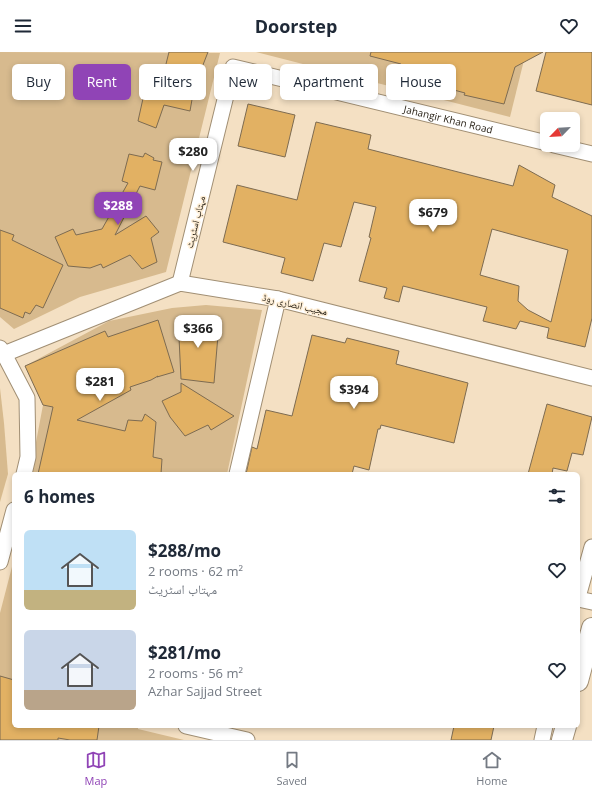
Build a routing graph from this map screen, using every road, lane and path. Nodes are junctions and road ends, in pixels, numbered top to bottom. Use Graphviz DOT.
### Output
graph roads {
  1 [pos="272,76"];
  2 [pos="225,100"];
  3 [pos="540,141"];
  4 [pos="580,151"];
  5 [pos="592,154"];
  6 [pos="180,283"];
  7 [pos="278,299"];
  8 [pos="2,351"];
  9 [pos="592,378"];
  10 [pos="24,472"];
  11 [pos="237,472"];
  12 [pos="12,517"];
  13 [pos="592,547"];
  14 [pos="0,562"];
  15 [pos="580,591"];
  16 [pos="580,599"];
  17 [pos="592,602"];
  18 [pos="592,628"];
  19 [pos="580,673"];
  20 [pos="195,728"];
  21 [pos="545,728"];
  22 [pos="565,728"];
  23 [pos="248,740"];
  24 [pos="542,740"];
  25 [pos="562,740"];
  1 -- 3 [label="street, Jahangir Khan Road"];
  2 -- 6 [label="street, مہتاب اسٹریٹ"];
  4 -- 5 [label="street"];
  6 -- 7 [label="street, مجیب انصاری روڈ"];
  6 -- 8 [label="street"];
  7 -- 9 [label="street, مجیب انصاری روڈ"];
  7 -- 11 [label="street"];
  8 -- 10 [label="street"];
  12 -- 14 [label="street"];
  13 -- 15 [label="street"];
  16 -- 17 [label="street"];
  18 -- 19 [label="main road"];
  20 -- 23 [label="street"];
  21 -- 24 [label="street"];
  22 -- 25 [label="main road"];
}
